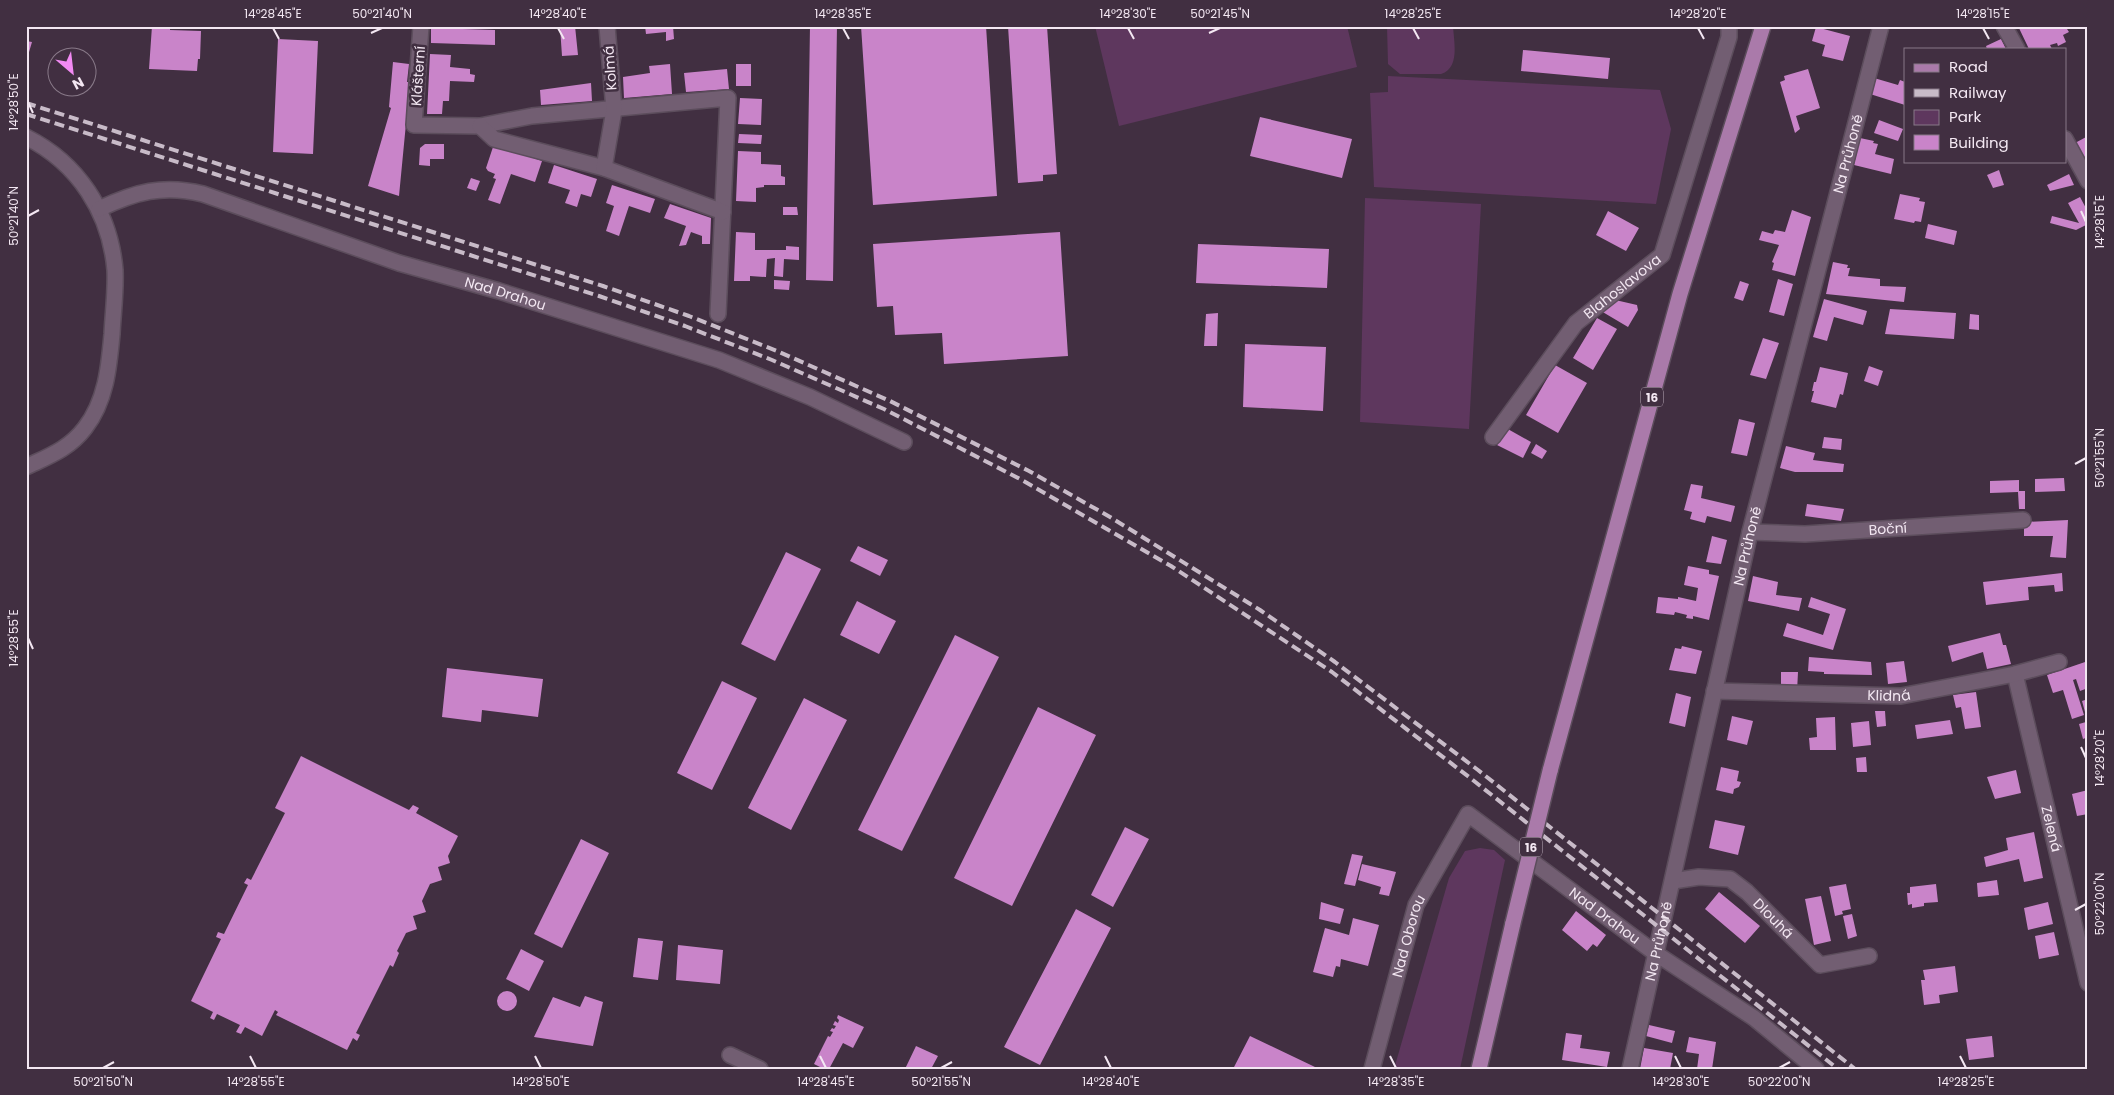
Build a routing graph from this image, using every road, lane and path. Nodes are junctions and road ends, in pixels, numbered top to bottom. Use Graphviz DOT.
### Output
graph roads {
  1 [pos="421,26"];
  2 [pos="607,26"];
  3 [pos="1729,26"];
  4 [pos="1763,26"];
  5 [pos="1881,26"];
  6 [pos="2004,26"];
  7 [pos="2016,48"];
  8 [pos="614,110"];
  9 [pos="480,126"];
  10 [pos="26,137"];
  11 [pos="2066,141"];
  12 [pos="604,168"];
  13 [pos="2088,181"];
  14 [pos="99,209"];
  15 [pos="722,212"];
  16 [pos="718,314"];
  17 [pos="1493,437"];
  18 [pos="904,442"];
  19 [pos="28,466"];
  20 [pos="2023,520"];
  21 [pos="1750,532"];
  22 [pos="2060,662"];
  23 [pos="2015,674"];
  24 [pos="1714,691"];
  25 [pos="1468,814"];
  26 [pos="1673,881"];
  27 [pos="1655,953"];
  28 [pos="1869,956"];
  29 [pos="2088,984"];
  30 [pos="730,1055"];
  31 [pos="760,1069"];
  32 [pos="1372,1069"];
  33 [pos="1479,1069"];
  34 [pos="1630,1069"];
  35 [pos="1816,1069"];
  1 -- 9 [label="street, Klášterní"];
  2 -- 8 [label="street, Kolmá"];
  3 -- 17 [label="street, Blahoslavova"];
  4 -- 33 [label="main road, 16, bridge"];
  5 -- 21 [label="street, Na Průhoně"];
  6 -- 7 [label="street"];
  8 -- 9 [label="street"];
  8 -- 12 [label="street, Kolmá"];
  8 -- 15 [label="street"];
  9 -- 12 [label="street"];
  10 -- 14 [label="street"];
  11 -- 13 [label="street"];
  12 -- 15 [label="street"];
  14 -- 18 [label="street, Nad Drahou"];
  14 -- 19 [label="street"];
  15 -- 16 [label="street"];
  20 -- 21 [label="street, Boční"];
  21 -- 24 [label="street, Na Průhoně"];
  22 -- 23 [label="street, Klidná"];
  23 -- 24 [label="street, Klidná"];
  23 -- 29 [label="street, Zelená"];
  24 -- 26 [label="street, Na Průhoně"];
  25 -- 27 [label="street, Nad Drahou"];
  25 -- 32 [label="street, Nad Oborou"];
  26 -- 27 [label="street, Na Průhoně"];
  26 -- 28 [label="street, Dlouhá"];
  27 -- 34 [label="street, Na Průhoně"];
  27 -- 35 [label="street, Nad Drahou"];
  30 -- 31 [label="street"];
}
